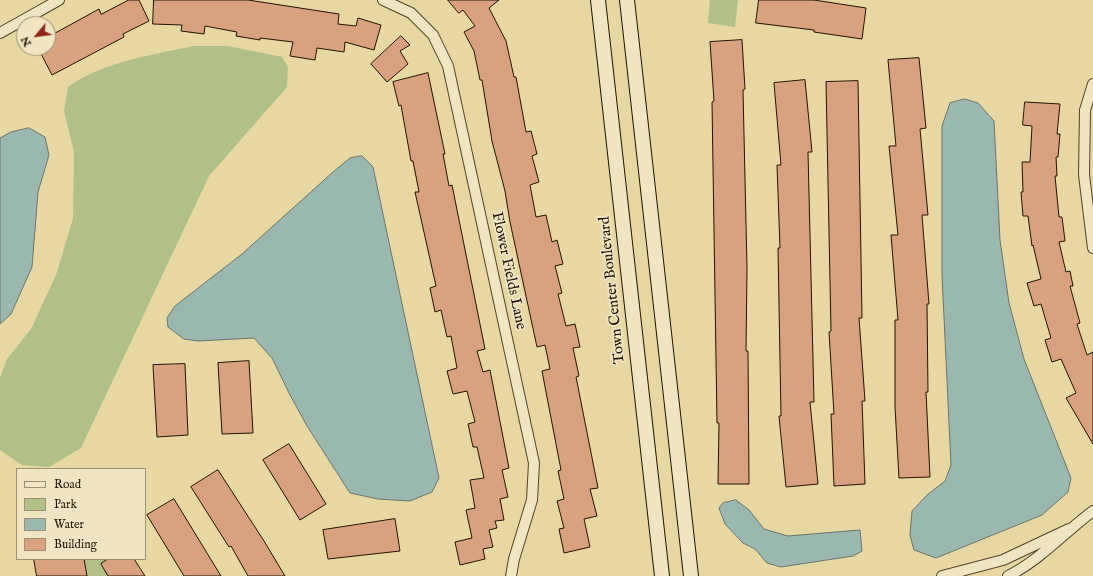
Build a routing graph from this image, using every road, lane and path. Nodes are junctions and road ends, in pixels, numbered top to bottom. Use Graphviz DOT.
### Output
graph roads {
  1 [pos="59,0"];
  2 [pos="384,0"];
  3 [pos="598,0"];
  4 [pos="628,0"];
  5 [pos="0,34"];
  6 [pos="1093,84"];
  7 [pos="1093,248"];
  8 [pos="1093,511"];
  9 [pos="1069,529"];
  10 [pos="511,576"];
  11 [pos="662,576"];
  12 [pos="691,576"];
  13 [pos="942,576"];
  14 [pos="1008,576"];
  1 -- 5 [label="street"];
  2 -- 10 [label="street, Flower Fields Lane"];
  3 -- 11 [label="main road, Town Center Boulevard"];
  4 -- 12 [label="main road"];
  6 -- 7 [label="street"];
  8 -- 9 [label="street"];
  9 -- 13 [label="street"];
  9 -- 14 [label="street"];
}
